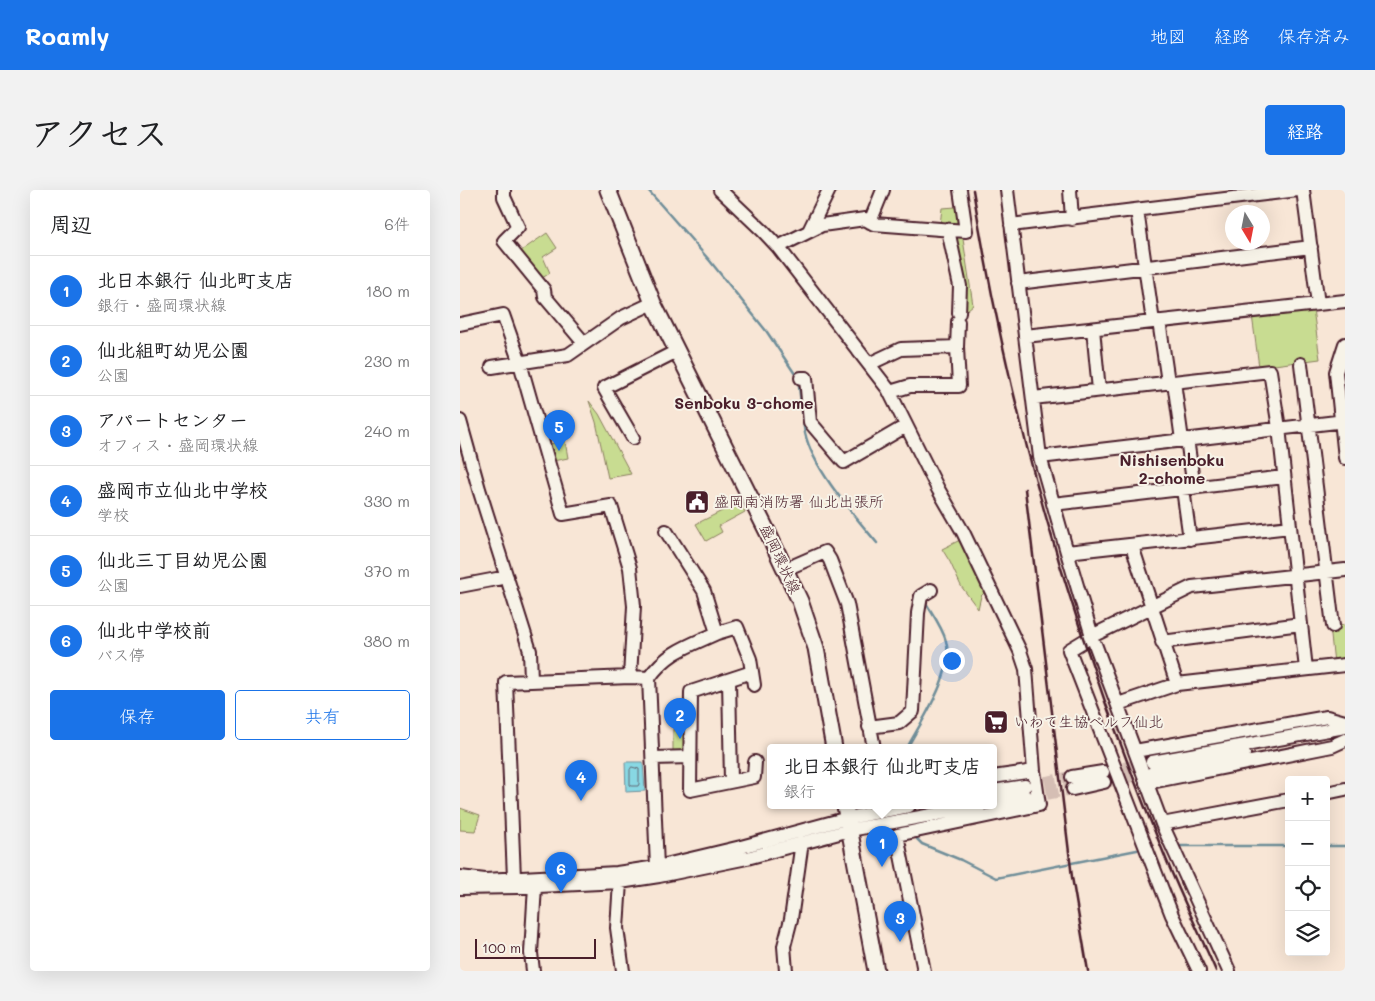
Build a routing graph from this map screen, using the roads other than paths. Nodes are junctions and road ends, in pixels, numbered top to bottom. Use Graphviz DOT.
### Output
graph roads {
  1 [pos="504,190"];
  2 [pos="608,190"];
  3 [pos="720,190"];
  4 [pos="830,190"];
  5 [pos="884,190"];
  6 [pos="960,190"];
  7 [pos="1007,190"];
  8 [pos="1070,190"];
  9 [pos="1298,190"];
  10 [pos="1304,190"];
  11 [pos="1137,210"];
  12 [pos="1072,219"];
  13 [pos="870,222"];
  14 [pos="1011,225"];
  15 [pos="948,230"];
  16 [pos="810,231"];
  17 [pos="778,247"];
  18 [pos="1311,247"];
  19 [pos="1145,267"];
  20 [pos="1018,283"];
  21 [pos="1345,301"];
  22 [pos="653,303"];
  23 [pos="1318,304"];
  24 [pos="1156,322"];
  25 [pos="460,324"];
  26 [pos="1093,329"];
  27 [pos="1024,336"];
  28 [pos="584,343"];
  29 [pos="1345,344"];
  30 [pos="957,347"];
  31 [pos="677,351"];
  32 [pos="520,362"];
  33 [pos="869,364"];
  34 [pos="1301,364"];
  35 [pos="1341,364"];
  36 [pos="492,367"];
  37 [pos="801,378"];
  38 [pos="1171,382"];
  39 [pos="1099,390"];
  40 [pos="890,392"];
  41 [pos="1033,398"];
  42 [pos="460,421"];
  43 [pos="1343,421"];
  44 [pos="1310,425"];
  45 [pos="906,426"];
  46 [pos="1279,428"];
  47 [pos="633,438"];
  48 [pos="1184,440"];
  49 [pos="1040,457"];
  50 [pos="1345,458"];
  51 [pos="1284,477"];
  52 [pos="1188,488"];
  53 [pos="1053,504"];
  54 [pos="1290,527"];
  55 [pos="666,532"];
  56 [pos="1190,539"];
  57 [pos="1132,546"];
  58 [pos="1067,552"];
  59 [pos="786,569"];
  60 [pos="1345,570"];
  61 [pos="1326,572"];
  62 [pos="1295,575"];
  63 [pos="507,577"];
  64 [pos="460,586"];
  65 [pos="931,590"];
  66 [pos="1151,607"];
  67 [pos="1301,624"];
  68 [pos="1333,626"];
  69 [pos="717,633"];
  70 [pos="1092,636"];
  71 [pos="1162,642"];
  72 [pos="1345,665"];
  73 [pos="1306,669"];
  74 [pos="752,672"];
  75 [pos="630,677"];
  76 [pos="649,678"];
  77 [pos="531,680"];
  78 [pos="729,680"];
  79 [pos="1176,684"];
  80 [pos="754,685"];
  81 [pos="1118,704"];
  82 [pos="1345,722"];
  83 [pos="869,727"];
  84 [pos="1345,727"];
  85 [pos="1345,735"];
  86 [pos="1345,740"];
  87 [pos="833,744"];
  88 [pos="873,744"];
  89 [pos="1135,751"];
  90 [pos="690,757"];
  91 [pos="653,758"];
  92 [pos="755,762"];
  93 [pos="1034,771"];
  94 [pos="997,776"];
  95 [pos="1104,777"];
  96 [pos="731,781"];
  97 [pos="1072,783"];
  98 [pos="1146,783"];
  99 [pos="1345,789"];
  100 [pos="997,791"];
  101 [pos="1330,792"];
  102 [pos="1285,801"];
  103 [pos="997,802"];
  104 [pos="894,809"];
  105 [pos="963,809"];
  106 [pos="923,816"];
  107 [pos="848,818"];
  108 [pos="1162,824"];
  109 [pos="926,829"];
  110 [pos="802,842"];
  111 [pos="657,866"];
  112 [pos="460,877"];
  113 [pos="514,878"];
  114 [pos="620,882"];
  115 [pos="535,886"];
  116 [pos="460,888"];
  117 [pos="533,971"];
  118 [pos="623,971"];
  119 [pos="786,971"];
  120 [pos="876,971"];
  121 [pos="924,971"];
  122 [pos="1199,971"];
  123 [pos="1229,971"];
  1 -- 28 [label="street"];
  2 -- 22 [label="main road, 盛岡環状線"];
  3 -- 17 [label="street"];
  4 -- 16 [label="street"];
  5 -- 13 [label="street"];
  6 -- 15 [label="street"];
  7 -- 14 [label="street"];
  8 -- 12 [label="street"];
  9 -- 11 [label="street"];
  10 -- 18 [label="street"];
  11 -- 12 [label="street"];
  11 -- 19 [label="street"];
  12 -- 14 [label="street"];
  13 -- 15 [label="street"];
  13 -- 16 [label="street"];
  14 -- 20 [label="street"];
  15 -- 30 [label="street"];
  16 -- 17 [label="street"];
  17 -- 33 [label="street"];
  18 -- 19 [label="street"];
  18 -- 23 [label="street"];
  19 -- 20 [label="street"];
  19 -- 24 [label="street"];
  20 -- 27 [label="street"];
  21 -- 23 [label="street"];
  22 -- 28 [label="street"];
  22 -- 31 [label="main road, 盛岡環状線"];
  23 -- 24 [label="street"];
  24 -- 26 [label="street"];
  24 -- 38 [label="street"];
  25 -- 32 [label="street"];
  26 -- 27 [label="street"];
  26 -- 39 [label="street"];
  27 -- 41 [label="street"];
  28 -- 32 [label="street"];
  29 -- 35 [label="street"];
  30 -- 33 [label="street"];
  30 -- 40 [label="street"];
  31 -- 47 [label="street"];
  31 -- 59 [label="main road, 盛岡環状線"];
  32 -- 36 [label="street"];
  32 -- 75 [label="street"];
  33 -- 40 [label="street"];
  34 -- 44 [label="street"];
  35 -- 43 [label="street"];
  37 -- 45 [label="street"];
  38 -- 39 [label="street"];
  38 -- 46 [label="street"];
  38 -- 48 [label="street"];
  39 -- 41 [label="street"];
  40 -- 45 [label="street"];
  41 -- 49 [label="street"];
  42 -- 63 [label="street"];
  43 -- 44 [label="street"];
  43 -- 50 [label="street"];
  44 -- 46 [label="street"];
  44 -- 61 [label="street"];
  45 -- 93 [label="street"];
  46 -- 48 [label="street"];
  46 -- 51 [label="street"];
  48 -- 49 [label="street"];
  48 -- 52 [label="street"];
  49 -- 53 [label="street"];
  51 -- 52 [label="street"];
  51 -- 54 [label="street"];
  52 -- 53 [label="street"];
  52 -- 56 [label="street"];
  53 -- 58 [label="street"];
  54 -- 56 [label="street"];
  54 -- 62 [label="street"];
  55 -- 69 [label="street"];
  56 -- 57 [label="street"];
  57 -- 58 [label="street"];
  57 -- 66 [label="street"];
  58 -- 70 [label="street"];
  59 -- 83 [label="street"];
  59 -- 87 [label="main road, 盛岡環状線"];
  60 -- 61 [label="street"];
  61 -- 62 [label="street"];
  61 -- 68 [label="street"];
  62 -- 66 [label="street"];
  62 -- 67 [label="street"];
  63 -- 64 [label="street"];
  63 -- 77 [label="street"];
  65 -- 83 [label="street"];
  66 -- 70 [label="street"];
  66 -- 71 [label="street"];
  67 -- 71 [label="street"];
  67 -- 73 [label="street"];
  69 -- 74 [label="street"];
  69 -- 76 [label="street"];
  70 -- 81 [label="street"];
  70 -- 122 [label="street"];
  71 -- 79 [label="street"];
  72 -- 73 [label="street"];
  73 -- 79 [label="street"];
  74 -- 78 [label="street"];
  74 -- 80 [label="street"];
  75 -- 76 [label="street"];
  75 -- 77 [label="street"];
  76 -- 91 [label="street"];
  77 -- 113 [label="street"];
  78 -- 90 [label="street"];
  78 -- 96 [label="street"];
  79 -- 81 [label="street"];
  81 -- 89 [label="street"];
  82 -- 89 [label="street"];
  83 -- 88 [label="street"];
  84 -- 85 [label="street"];
  86 -- 98 [label="street"];
  89 -- 98 [label="street"];
  90 -- 91 [label="street"];
  90 -- 96 [label="street"];
  91 -- 111 [label="street"];
  92 -- 96 [label="street"];
  93 -- 94 [label="street"];
  93 -- 109 [label="street"];
  95 -- 97 [label="street"];
  98 -- 108 [label="street"];
  99 -- 101 [label="street"];
  100 -- 103 [label="street"];
  102 -- 108 [label="street"];
  104 -- 107 [label="street"];
  105 -- 106 [label="street"];
  106 -- 107 [label="street"];
  106 -- 109 [label="street"];
  107 -- 110 [label="street"];
  107 -- 111 [label="street"];
  107 -- 120 [label="main road"];
  108 -- 123 [label="street"];
  109 -- 121 [label="street"];
  110 -- 114 [label="street"];
  110 -- 119 [label="street"];
  111 -- 113 [label="street"];
  112 -- 113 [label="street"];
  114 -- 115 [label="street"];
  114 -- 118 [label="street"];
  115 -- 116 [label="street"];
  115 -- 117 [label="street"];
}
